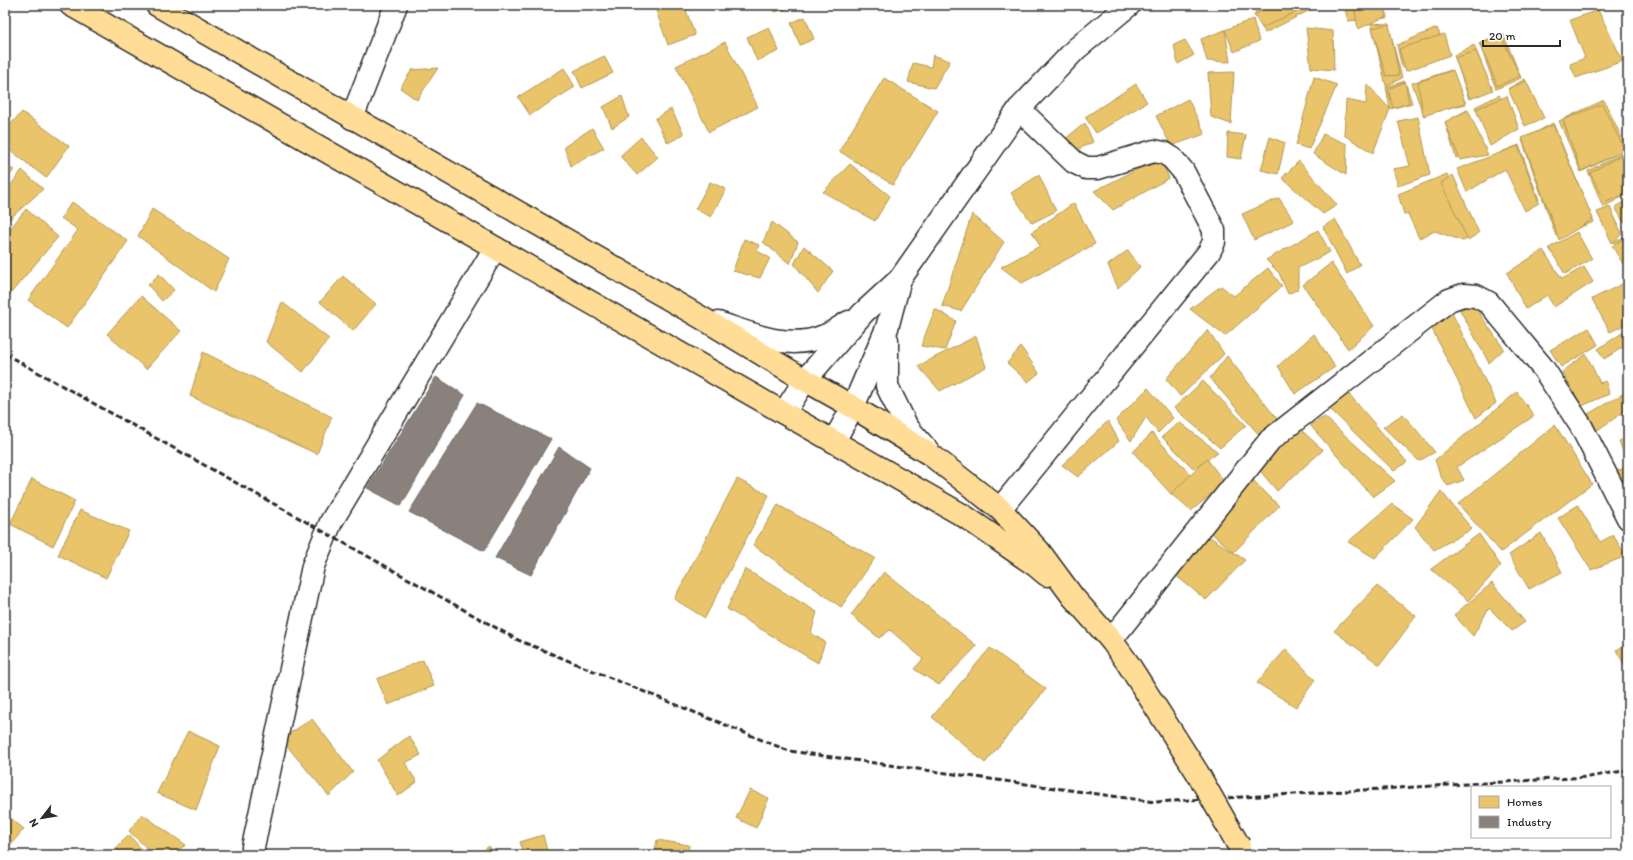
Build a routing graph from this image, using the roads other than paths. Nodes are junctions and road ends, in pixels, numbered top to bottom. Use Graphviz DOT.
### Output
graph roads {
  1 [pos="71,5"];
  2 [pos="157,5"];
  3 [pos="396,5"];
  4 [pos="1129,5"];
  5 [pos="1019,109"];
  6 [pos="352,118"];
  7 [pos="495,248"];
  8 [pos="900,279"];
  9 [pos="863,313"];
  10 [pos="702,318"];
  11 [pos="887,328"];
  12 [pos="805,380"];
  13 [pos="853,407"];
  14 [pos="784,413"];
  15 [pos="834,441"];
  16 [pos="931,455"];
  17 [pos="1000,509"];
  18 [pos="1628,518"];
  19 [pos="1073,597"];
  20 [pos="1111,640"];
  21 [pos="1241,851"];
  22 [pos="251,852"];
  1 -- 7 [label="main road"];
  2 -- 6 [label="main road"];
  3 -- 6 [label="street"];
  4 -- 5 [label="street"];
  5 -- 8 [label="street"];
  5 -- 17 [label="street"];
  6 -- 10 [label="main road"];
  7 -- 14 [label="main road"];
  7 -- 22 [label="street"];
  8 -- 9 [label="street"];
  8 -- 11 [label="street"];
  9 -- 10 [label="street"];
  9 -- 12 [label="street"];
  10 -- 12 [label="main road"];
  11 -- 13 [label="street"];
  11 -- 16 [label="street"];
  12 -- 13 [label="main road"];
  12 -- 14 [label="street"];
  13 -- 15 [label="street"];
  13 -- 16 [label="main road"];
  14 -- 15 [label="main road"];
  15 -- 19 [label="main road"];
  16 -- 17 [label="main road"];
  17 -- 19 [label="main road"];
  18 -- 20 [label="street"];
  19 -- 20 [label="main road"];
  20 -- 21 [label="main road, bridge"];
}
